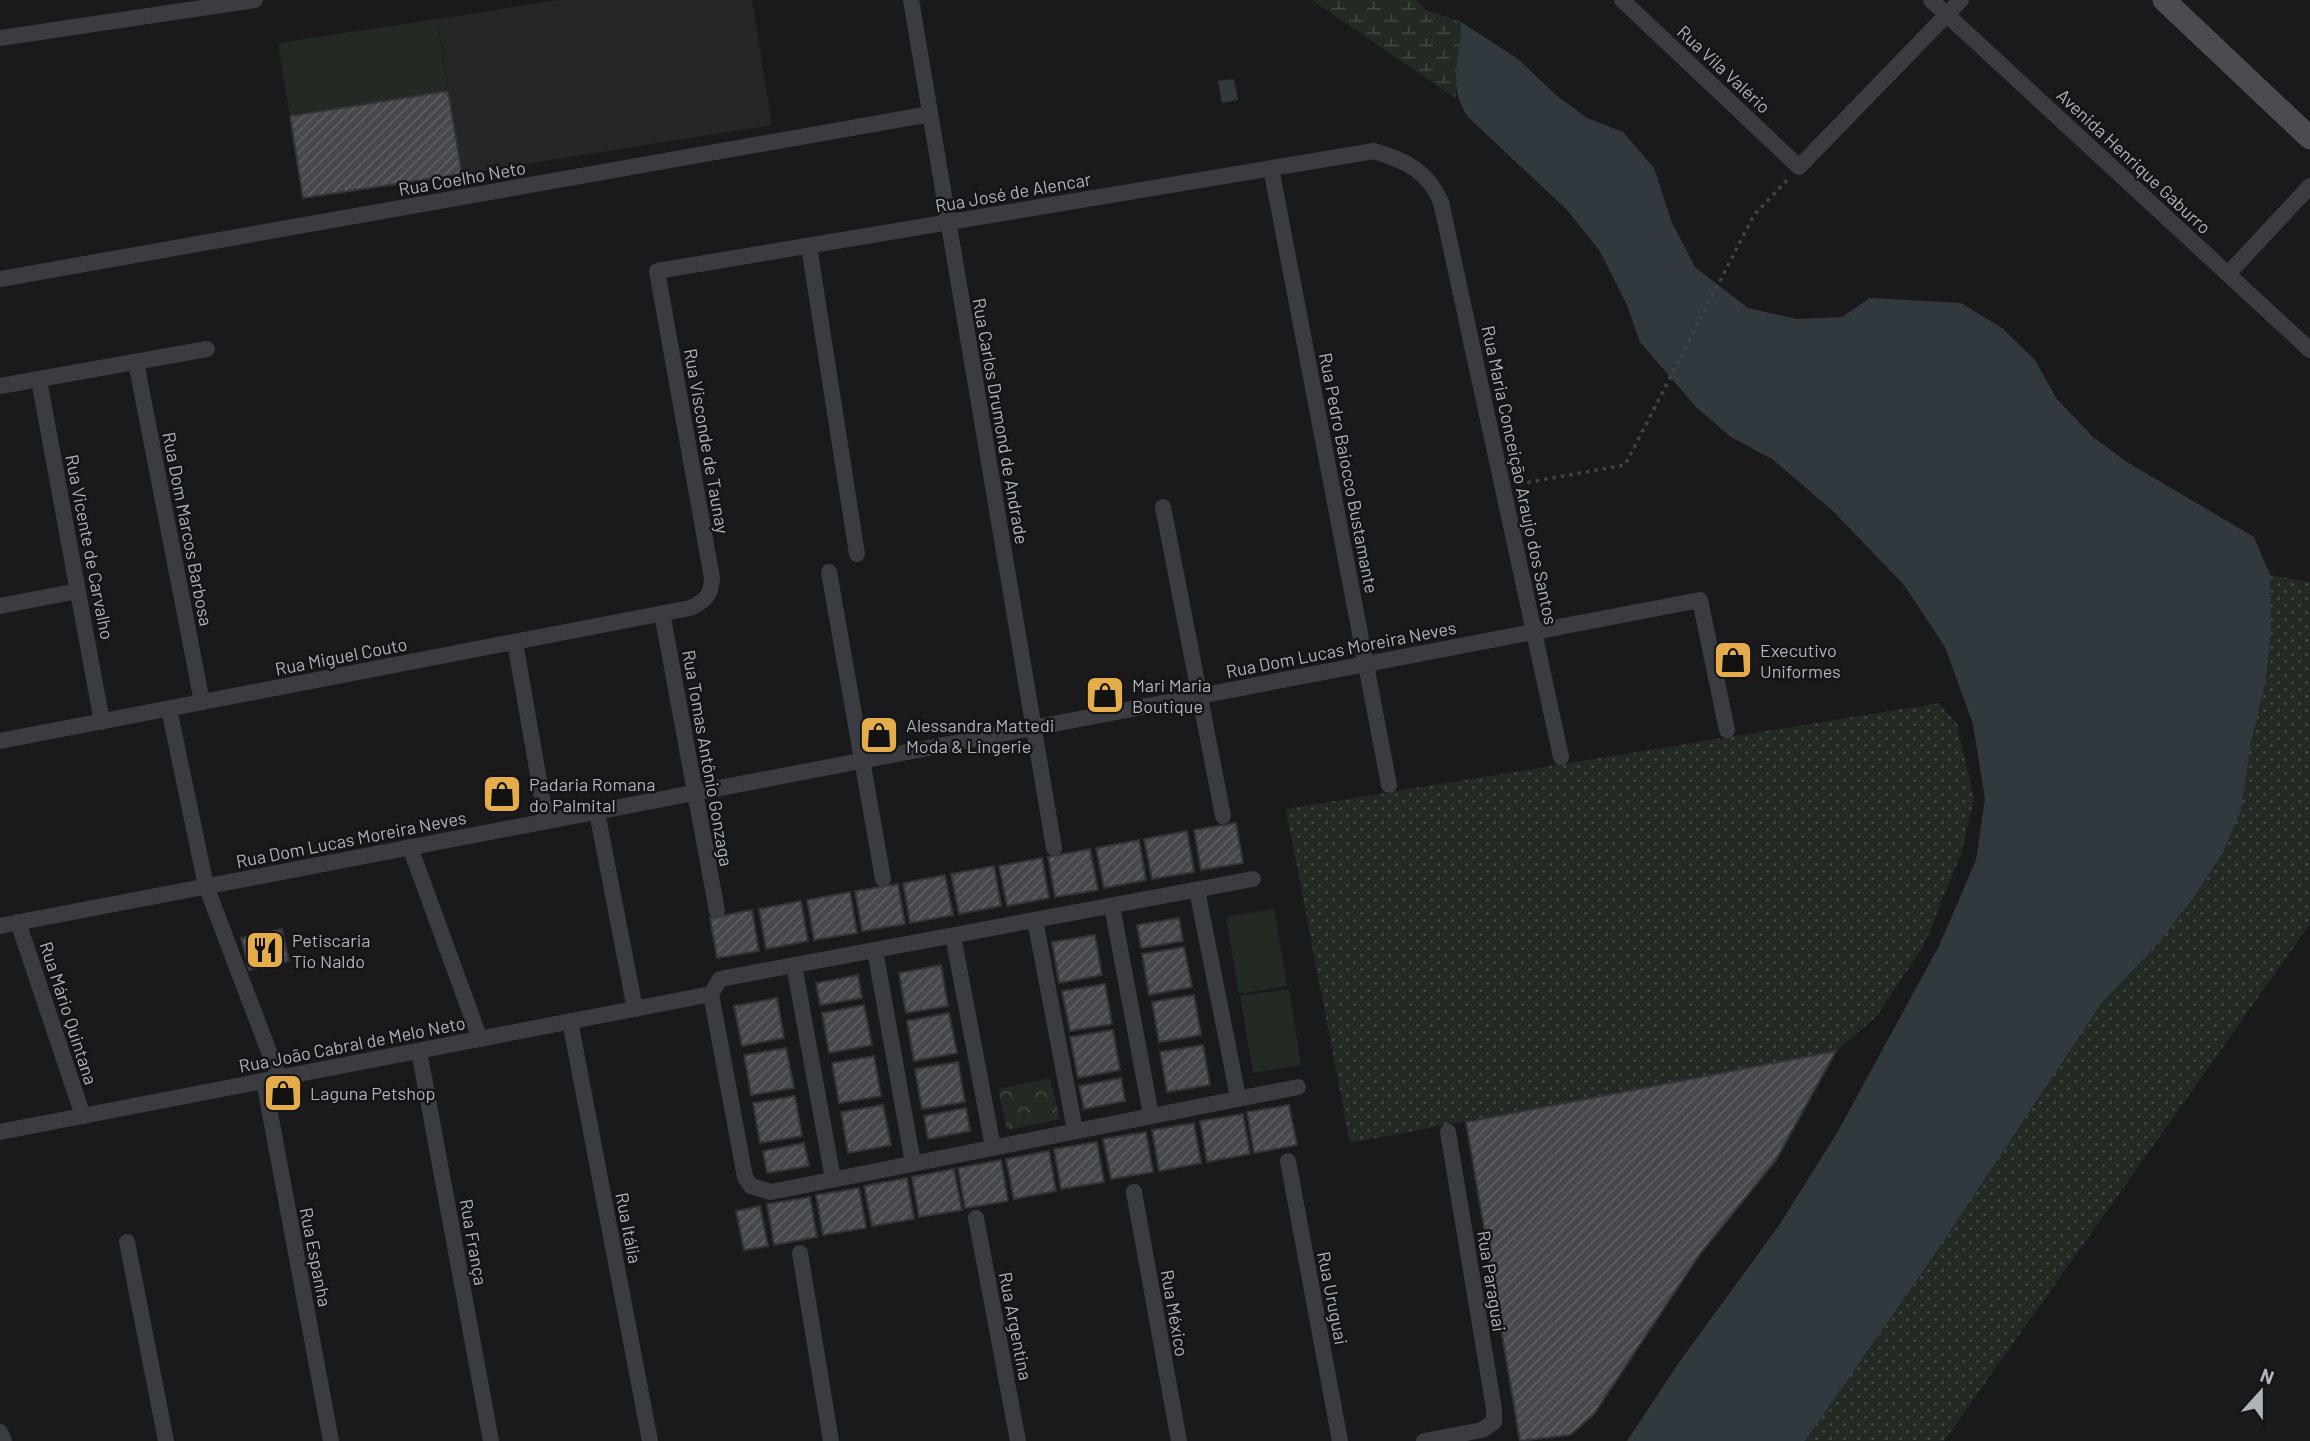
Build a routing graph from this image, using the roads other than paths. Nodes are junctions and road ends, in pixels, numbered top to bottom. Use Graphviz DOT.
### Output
graph roads {
  1 [pos="255,0"];
  2 [pos="911,0"];
  3 [pos="1622,0"];
  4 [pos="1931,0"];
  5 [pos="1961,0"];
  6 [pos="2164,0"];
  7 [pos="162,7"];
  8 [pos="1947,14"];
  9 [pos="0,38"];
  10 [pos="930,114"];
  11 [pos="2310,138"];
  12 [pos="1271,168"];
  13 [pos="2310,186"];
  14 [pos="1441,202"];
  15 [pos="948,222"];
  16 [pos="809,246"];
  17 [pos="657,271"];
  18 [pos="2228,274"];
  19 [pos="0,279"];
  20 [pos="207,349"];
  21 [pos="2310,350"];
  22 [pos="136,362"];
  23 [pos="39,380"];
  24 [pos="0,386"];
  25 [pos="1163,508"];
  26 [pos="857,554"];
  27 [pos="829,572"];
  28 [pos="78,592"];
  29 [pos="0,606"];
  30 [pos="690,608"];
  31 [pos="662,613"];
  32 [pos="1534,632"];
  33 [pos="515,642"];
  34 [pos="1366,664"];
  35 [pos="1199,696"];
  36 [pos="202,702"];
  37 [pos="169,709"];
  38 [pos="102,722"];
  39 [pos="1033,728"];
  40 [pos="1727,730"];
  41 [pos="0,741"];
  42 [pos="1561,757"];
  43 [pos="862,761"];
  44 [pos="1389,785"];
  45 [pos="695,793"];
  46 [pos="597,812"];
  47 [pos="1223,816"];
  48 [pos="546,821"];
  49 [pos="411,847"];
  50 [pos="1054,848"];
  51 [pos="883,879"];
  52 [pos="1253,879"];
  53 [pos="206,886"];
  54 [pos="1197,890"];
  55 [pos="1112,906"];
  56 [pos="717,911"];
  57 [pos="1035,920"];
  58 [pos="18,922"];
  59 [pos="0,926"];
  60 [pos="953,936"];
  61 [pos="875,950"];
  62 [pos="794,965"];
  63 [pos="711,994"];
  64 [pos="635,1009"];
  65 [pos="570,1021"];
  66 [pos="480,1039"];
  67 [pos="419,1051"];
  68 [pos="271,1079"];
  69 [pos="1298,1087"];
  70 [pos="1238,1097"];
  71 [pos="1151,1115"];
  72 [pos="83,1116"];
  73 [pos="1075,1130"];
  74 [pos="0,1132"];
  75 [pos="1448,1132"];
  76 [pos="993,1147"];
  77 [pos="1288,1161"];
  78 [pos="913,1163"];
  79 [pos="833,1179"];
  80 [pos="1134,1192"];
  81 [pos="976,1218"];
  82 [pos="127,1242"];
  83 [pos="800,1253"];
  84 [pos="0,1432"];
  85 [pos="4,1441"];
  86 [pos="166,1441"];
  87 [pos="331,1441"];
  88 [pos="491,1441"];
  89 [pos="650,1441"];
  90 [pos="831,1441"];
  91 [pos="1018,1441"];
  92 [pos="1179,1441"];
  93 [pos="1340,1441"];
  94 [pos="1424,1441"];
  1 -- 7 [label="street"];
  2 -- 10 [label="street, Rua Carlos Drumond de Andrade"];
  3 -- 8 [label="street, Rua Vila Valério"];
  4 -- 8 [label="street, Avenida Henrique Gaburro"];
  5 -- 8 [label="street"];
  6 -- 11 [label="main road"];
  7 -- 9 [label="street"];
  8 -- 18 [label="street, Avenida Henrique Gaburro"];
  10 -- 15 [label="street, Rua Carlos Drumond de Andrade"];
  10 -- 19 [label="street, Rua Coelho Neto"];
  12 -- 14 [label="street, Rua José de Alencar"];
  12 -- 15 [label="street, Rua José de Alencar"];
  12 -- 34 [label="street, Rua Pedro Baiocco Bustamante"];
  13 -- 18 [label="street"];
  14 -- 32 [label="street, Rua Maria Conceição Araujo dos Santos"];
  15 -- 16 [label="street, Rua José de Alencar"];
  15 -- 39 [label="street, Rua Carlos Drumond de Andrade"];
  16 -- 17 [label="street, Rua José de Alencar"];
  16 -- 26 [label="street"];
  17 -- 30 [label="street, Rua Visconde de Taunay"];
  18 -- 21 [label="street, Avenida Henrique Gaburro"];
  20 -- 22 [label="street"];
  22 -- 23 [label="street"];
  22 -- 36 [label="street, Rua Dom Marcos Barbosa"];
  23 -- 24 [label="street"];
  23 -- 28 [label="street, Rua Vicente de Carvalho"];
  25 -- 35 [label="street"];
  27 -- 43 [label="street"];
  28 -- 29 [label="street"];
  28 -- 38 [label="street, Rua Vicente de Carvalho"];
  30 -- 31 [label="street, Rua Miguel Couto"];
  31 -- 33 [label="street, Rua Miguel Couto"];
  31 -- 45 [label="street, Rua Tomas Antônio Gonzaga"];
  32 -- 34 [label="street, Rua Dom Lucas Moreira Neves"];
  32 -- 40 [label="street, Rua Dom Lucas Moreira Neves"];
  32 -- 42 [label="street, Rua Maria Conceição Araujo dos Santos"];
  33 -- 36 [label="street, Rua Miguel Couto"];
  33 -- 48 [label="street"];
  34 -- 35 [label="street, Rua Dom Lucas Moreira Neves"];
  34 -- 44 [label="street, Rua Pedro Baiocco Bustamante"];
  35 -- 39 [label="street, Rua Dom Lucas Moreira Neves"];
  35 -- 47 [label="street"];
  36 -- 37 [label="street, Rua Miguel Couto"];
  37 -- 38 [label="street, Rua Miguel Couto"];
  37 -- 53 [label="street, Rua Espanha"];
  38 -- 41 [label="street, Rua Miguel Couto"];
  39 -- 43 [label="street, Rua Dom Lucas Moreira Neves"];
  39 -- 50 [label="street, Rua Carlos Drumond de Andrade"];
  43 -- 45 [label="street, Rua Dom Lucas Moreira Neves"];
  43 -- 51 [label="street"];
  45 -- 46 [label="street, Rua Dom Lucas Moreira Neves"];
  45 -- 56 [label="street, Rua Tomas Antônio Gonzaga"];
  46 -- 48 [label="street, Rua Dom Lucas Moreira Neves"];
  46 -- 64 [label="street"];
  48 -- 49 [label="street, Rua Dom Lucas Moreira Neves"];
  49 -- 53 [label="street, Rua Dom Lucas Moreira Neves"];
  49 -- 66 [label="street"];
  52 -- 54 [label="street"];
  53 -- 58 [label="street, Rua Dom Lucas Moreira Neves"];
  53 -- 68 [label="street, Rua Espanha"];
  54 -- 55 [label="street"];
  54 -- 70 [label="street"];
  55 -- 57 [label="street"];
  55 -- 71 [label="street"];
  57 -- 60 [label="street"];
  57 -- 73 [label="street"];
  58 -- 59 [label="street, Rua Dom Lucas Moreira Neves"];
  58 -- 72 [label="street, Rua Mário Quintana"];
  60 -- 61 [label="street"];
  60 -- 76 [label="street"];
  61 -- 62 [label="street"];
  61 -- 78 [label="street"];
  62 -- 63 [label="street"];
  62 -- 79 [label="street"];
  63 -- 64 [label="street, Rua João Cabral de Melo Neto"];
  63 -- 79 [label="street"];
  64 -- 65 [label="street, Rua João Cabral de Melo Neto"];
  65 -- 66 [label="street, Rua João Cabral de Melo Neto"];
  65 -- 89 [label="street, Rua Itália"];
  66 -- 67 [label="street, Rua João Cabral de Melo Neto"];
  67 -- 68 [label="street, Rua João Cabral de Melo Neto"];
  67 -- 88 [label="street, Rua França"];
  68 -- 72 [label="street, Rua João Cabral de Melo Neto"];
  68 -- 87 [label="street, Rua Espanha"];
  69 -- 70 [label="street"];
  70 -- 71 [label="street"];
  71 -- 73 [label="street"];
  72 -- 74 [label="street, Rua João Cabral de Melo Neto"];
  73 -- 76 [label="street"];
  75 -- 94 [label="street, Rua Paraguai"];
  76 -- 78 [label="street"];
  77 -- 93 [label="street, Rua Uruguai"];
  78 -- 79 [label="street"];
  80 -- 92 [label="street, Rua México"];
  81 -- 91 [label="street, Rua Argentina"];
  82 -- 86 [label="street"];
  83 -- 90 [label="street"];
  84 -- 85 [label="street"];
}
